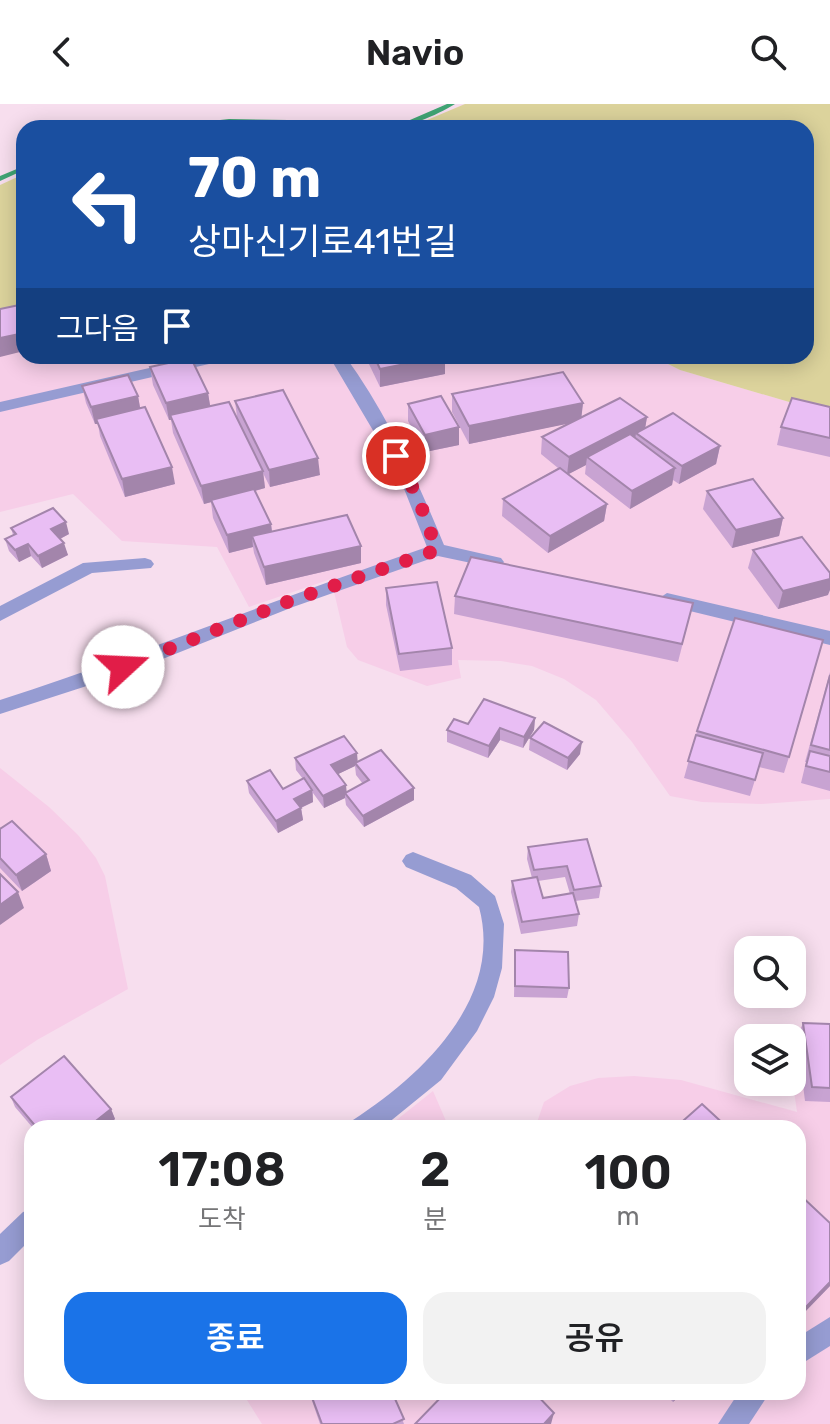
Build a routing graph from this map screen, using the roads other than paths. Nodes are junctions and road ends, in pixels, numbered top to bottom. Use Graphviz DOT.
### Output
graph roads {
  1 [pos="187,364"];
  2 [pos="343,364"];
  3 [pos="0,407"];
  4 [pos="437,550"];
  5 [pos="145,564"];
  6 [pos="513,566"];
  7 [pos="648,595"];
  8 [pos="0,614"];
  9 [pos="830,638"];
  10 [pos="0,707"];
  11 [pos="413,861"];
  12 [pos="374,1120"];
  13 [pos="24,1229"];
  14 [pos="0,1252"];
  15 [pos="830,1330"];
  16 [pos="806,1347"];
  17 [pos="750,1400"];
  18 [pos="732,1424"];
  1 -- 3 [label="lane"];
  2 -- 4 [label="lane"];
  4 -- 6 [label="lane"];
  4 -- 10 [label="lane"];
  5 -- 8 [label="lane"];
  7 -- 9 [label="lane"];
  11 -- 12 [label="lane"];
  13 -- 14 [label="lane"];
  15 -- 16 [label="lane"];
  17 -- 18 [label="lane"];
}
